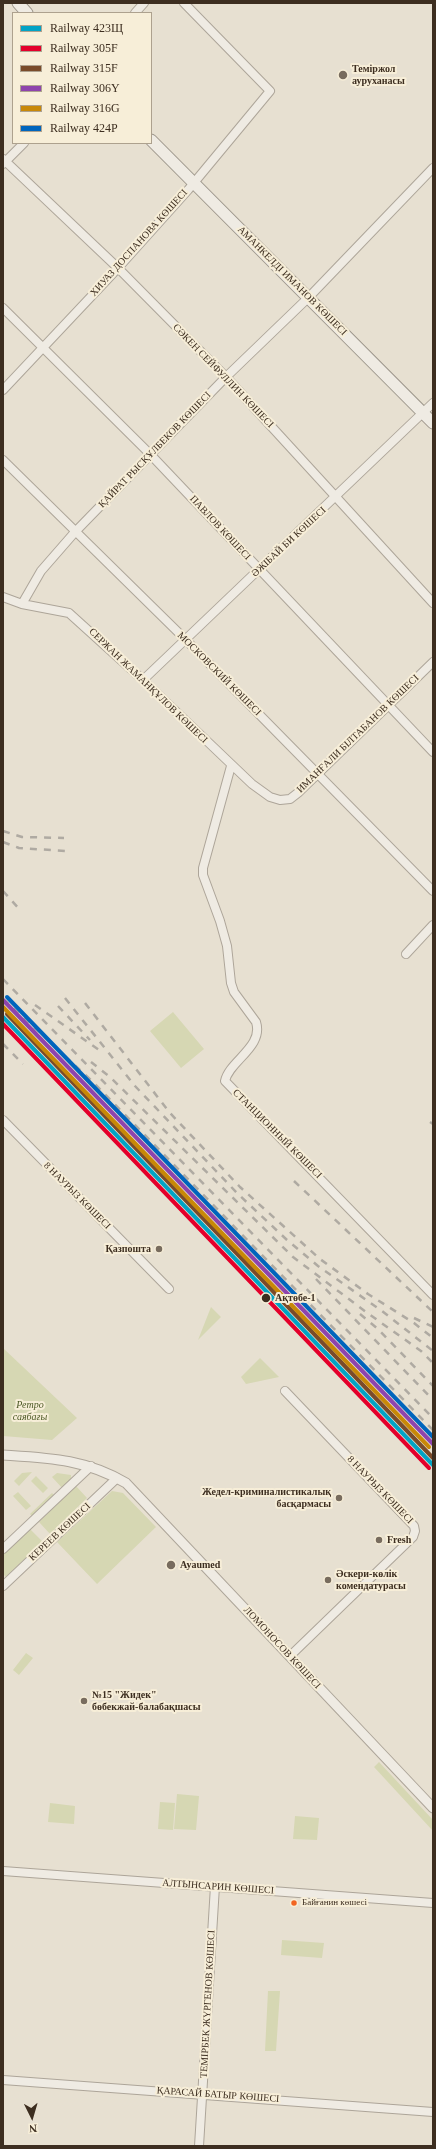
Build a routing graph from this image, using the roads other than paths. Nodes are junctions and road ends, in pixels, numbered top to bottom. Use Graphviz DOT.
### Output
graph roads {
  1 [pos="18,3"];
  2 [pos="144,3"];
  3 [pos="184,3"];
  4 [pos="26,12"];
  5 [pos="136,12"];
  6 [pos="152,141"];
  7 [pos="23,144"];
  8 [pos="4,162"];
  9 [pos="433,168"];
  10 [pos="193,184"];
  11 [pos="118,268"];
  12 [pos="309,297"];
  13 [pos="3,308"];
  14 [pos="42,347"];
  15 [pos="226,377"];
  16 [pos="3,390"];
  17 [pos="433,402"];
  18 [pos="423,413"];
  19 [pos="433,423"];
  20 [pos="150,454"];
  21 [pos="3,460"];
  22 [pos="335,498"];
  23 [pos="75,532"];
  24 [pos="259,570"];
  25 [pos="3,597"];
  26 [pos="433,603"];
  27 [pos="22,604"];
  28 [pos="185,639"];
  29 [pos="433,662"];
  30 [pos="143,680"];
  31 [pos="388,706"];
  32 [pos="433,752"];
  33 [pos="232,766"];
  34 [pos="319,774"];
  35 [pos="280,800"];
  36 [pos="433,891"];
  37 [pos="433,925"];
  38 [pos="406,954"];
  39 [pos="3,1120"];
  40 [pos="169,1289"];
  41 [pos="433,1295"];
  42 [pos="285,1391"];
  43 [pos="3,1454"];
  44 [pos="91,1466"];
  45 [pos="117,1478"];
  46 [pos="3,1549"];
  47 [pos="3,1586"];
  48 [pos="290,1656"];
  49 [pos="433,1808"];
  50 [pos="3,1871"];
  51 [pos="215,1886"];
  52 [pos="433,1903"];
  53 [pos="3,2080"];
  54 [pos="203,2094"];
  55 [pos="433,2112"];
  56 [pos="200,2146"];
  1 -- 4 [label="main road"];
  2 -- 5 [label="street"];
  3 -- 10 [label="street, ХИУАЗ ДОСПАНОВА КӨШЕСІ"];
  6 -- 10 [label="main road, АМАНКЕЛДІ ИМАНОВ КӨШЕСІ"];
  7 -- 8 [label="street"];
  8 -- 11 [label="street, СӘКЕН СЕЙФУЛЛИН КӨШЕСІ"];
  9 -- 12 [label="street, ҚАЙРАТ РЫСҚҰЛБЕКОВ КӨШЕСІ"];
  10 -- 11 [label="street, ХИУАЗ ДОСПАНОВА КӨШЕСІ"];
  10 -- 12 [label="main road, АМАНКЕЛДІ ИМАНОВ КӨШЕСІ"];
  11 -- 14 [label="street, ХИУАЗ ДОСПАНОВА КӨШЕСІ"];
  11 -- 15 [label="street, СӘКЕН СЕЙФУЛЛИН КӨШЕСІ"];
  12 -- 15 [label="street, ҚАЙРАТ РЫСҚҰЛБЕКОВ КӨШЕСІ"];
  12 -- 18 [label="main road, АМАНКЕЛДІ ИМАНОВ КӨШЕСІ"];
  13 -- 14 [label="street, ПАВЛОВ КӨШЕСІ"];
  14 -- 16 [label="street, ХИУАЗ ДОСПАНОВА КӨШЕСІ"];
  14 -- 20 [label="street, ПАВЛОВ КӨШЕСІ"];
  15 -- 20 [label="street, ҚАЙРАТ РЫСҚҰЛБЕКОВ КӨШЕСІ"];
  15 -- 22 [label="street, СӘКЕН СЕЙФУЛЛИН КӨШЕСІ"];
  17 -- 18 [label="street, ӘЖІБАЙ БИ КӨШЕСІ"];
  18 -- 19 [label="main road, АМАНКЕЛДІ ИМАНОВ КӨШЕСІ"];
  18 -- 22 [label="street, ӘЖІБАЙ БИ КӨШЕСІ"];
  20 -- 23 [label="street, ҚАЙРАТ РЫСҚҰЛБЕКОВ КӨШЕСІ"];
  20 -- 24 [label="street, ПАВЛОВ КӨШЕСІ"];
  21 -- 23 [label="street, МОСКОВСКИЙ КӨШЕСІ"];
  22 -- 24 [label="street, ӘЖІБАЙ БИ КӨШЕСІ"];
  22 -- 26 [label="street, СӘКЕН СЕЙФУЛЛИН КӨШЕСІ"];
  23 -- 27 [label="street, ҚАЙРАТ РЫСҚҰЛБЕКОВ КӨШЕСІ"];
  23 -- 28 [label="street, МОСКОВСКИЙ КӨШЕСІ"];
  24 -- 28 [label="street, ӘЖІБАЙ БИ КӨШЕСІ"];
  24 -- 31 [label="street, ПАВЛОВ КӨШЕСІ"];
  25 -- 27 [label="street, СЕРЖАН ЖАМАНҚҰЛОВ КӨШЕСІ"];
  27 -- 30 [label="street, СЕРЖАН ЖАМАНҚҰЛОВ КӨШЕСІ"];
  28 -- 30 [label="street, ӘЖІБАЙ БИ КӨШЕСІ"];
  28 -- 34 [label="street, МОСКОВСКИЙ КӨШЕСІ"];
  29 -- 31 [label="street, ИМАНҒАЛИ БІЛТАБАНОВ КӨШЕСІ"];
  30 -- 33 [label="street, СЕРЖАН ЖАМАНҚҰЛОВ КӨШЕСІ"];
  31 -- 32 [label="street, ПАВЛОВ КӨШЕСІ"];
  31 -- 34 [label="street, ИМАНҒАЛИ БІЛТАБАНОВ КӨШЕСІ"];
  33 -- 35 [label="street, СЕРЖАН ЖАМАНҚҰЛОВ КӨШЕСІ"];
  33 -- 41 [label="street, СТАНЦИОННЫЙ КӨШЕСІ"];
  34 -- 35 [label="street, ИМАНҒАЛИ БІЛТАБАНОВ КӨШЕСІ"];
  34 -- 36 [label="street, МОСКОВСКИЙ КӨШЕСІ"];
  37 -- 38 [label="street"];
  39 -- 40 [label="street, 8 НАУРЫЗ КӨШЕСІ"];
  42 -- 48 [label="street, 8 НАУРЫЗ КӨШЕСІ"];
  43 -- 44 [label="street, ЛОМОНОСОВ КӨШЕСІ"];
  44 -- 45 [label="street, ЛОМОНОСОВ КӨШЕСІ"];
  44 -- 46 [label="street"];
  45 -- 47 [label="street, КЕРЕЕВ КӨШЕСІ"];
  45 -- 48 [label="street, ЛОМОНОСОВ КӨШЕСІ"];
  48 -- 49 [label="street, ЛОМОНОСОВ КӨШЕСІ"];
  50 -- 51 [label="street, АЛТЫНСАРИН КӨШЕСІ"];
  51 -- 52 [label="street, АЛТЫНСАРИН КӨШЕСІ"];
  51 -- 54 [label="street, ТЕМІРБЕК ЖҮРГЕНОВ КӨШЕСІ"];
  53 -- 54 [label="street, ҚАРАСАЙ БАТЫР КӨШЕСІ"];
  54 -- 55 [label="street, ҚАРАСАЙ БАТЫР КӨШЕСІ"];
  54 -- 56 [label="street, ТЕМІРБЕК ЖҮРГЕНОВ КӨШЕСІ"];
}
